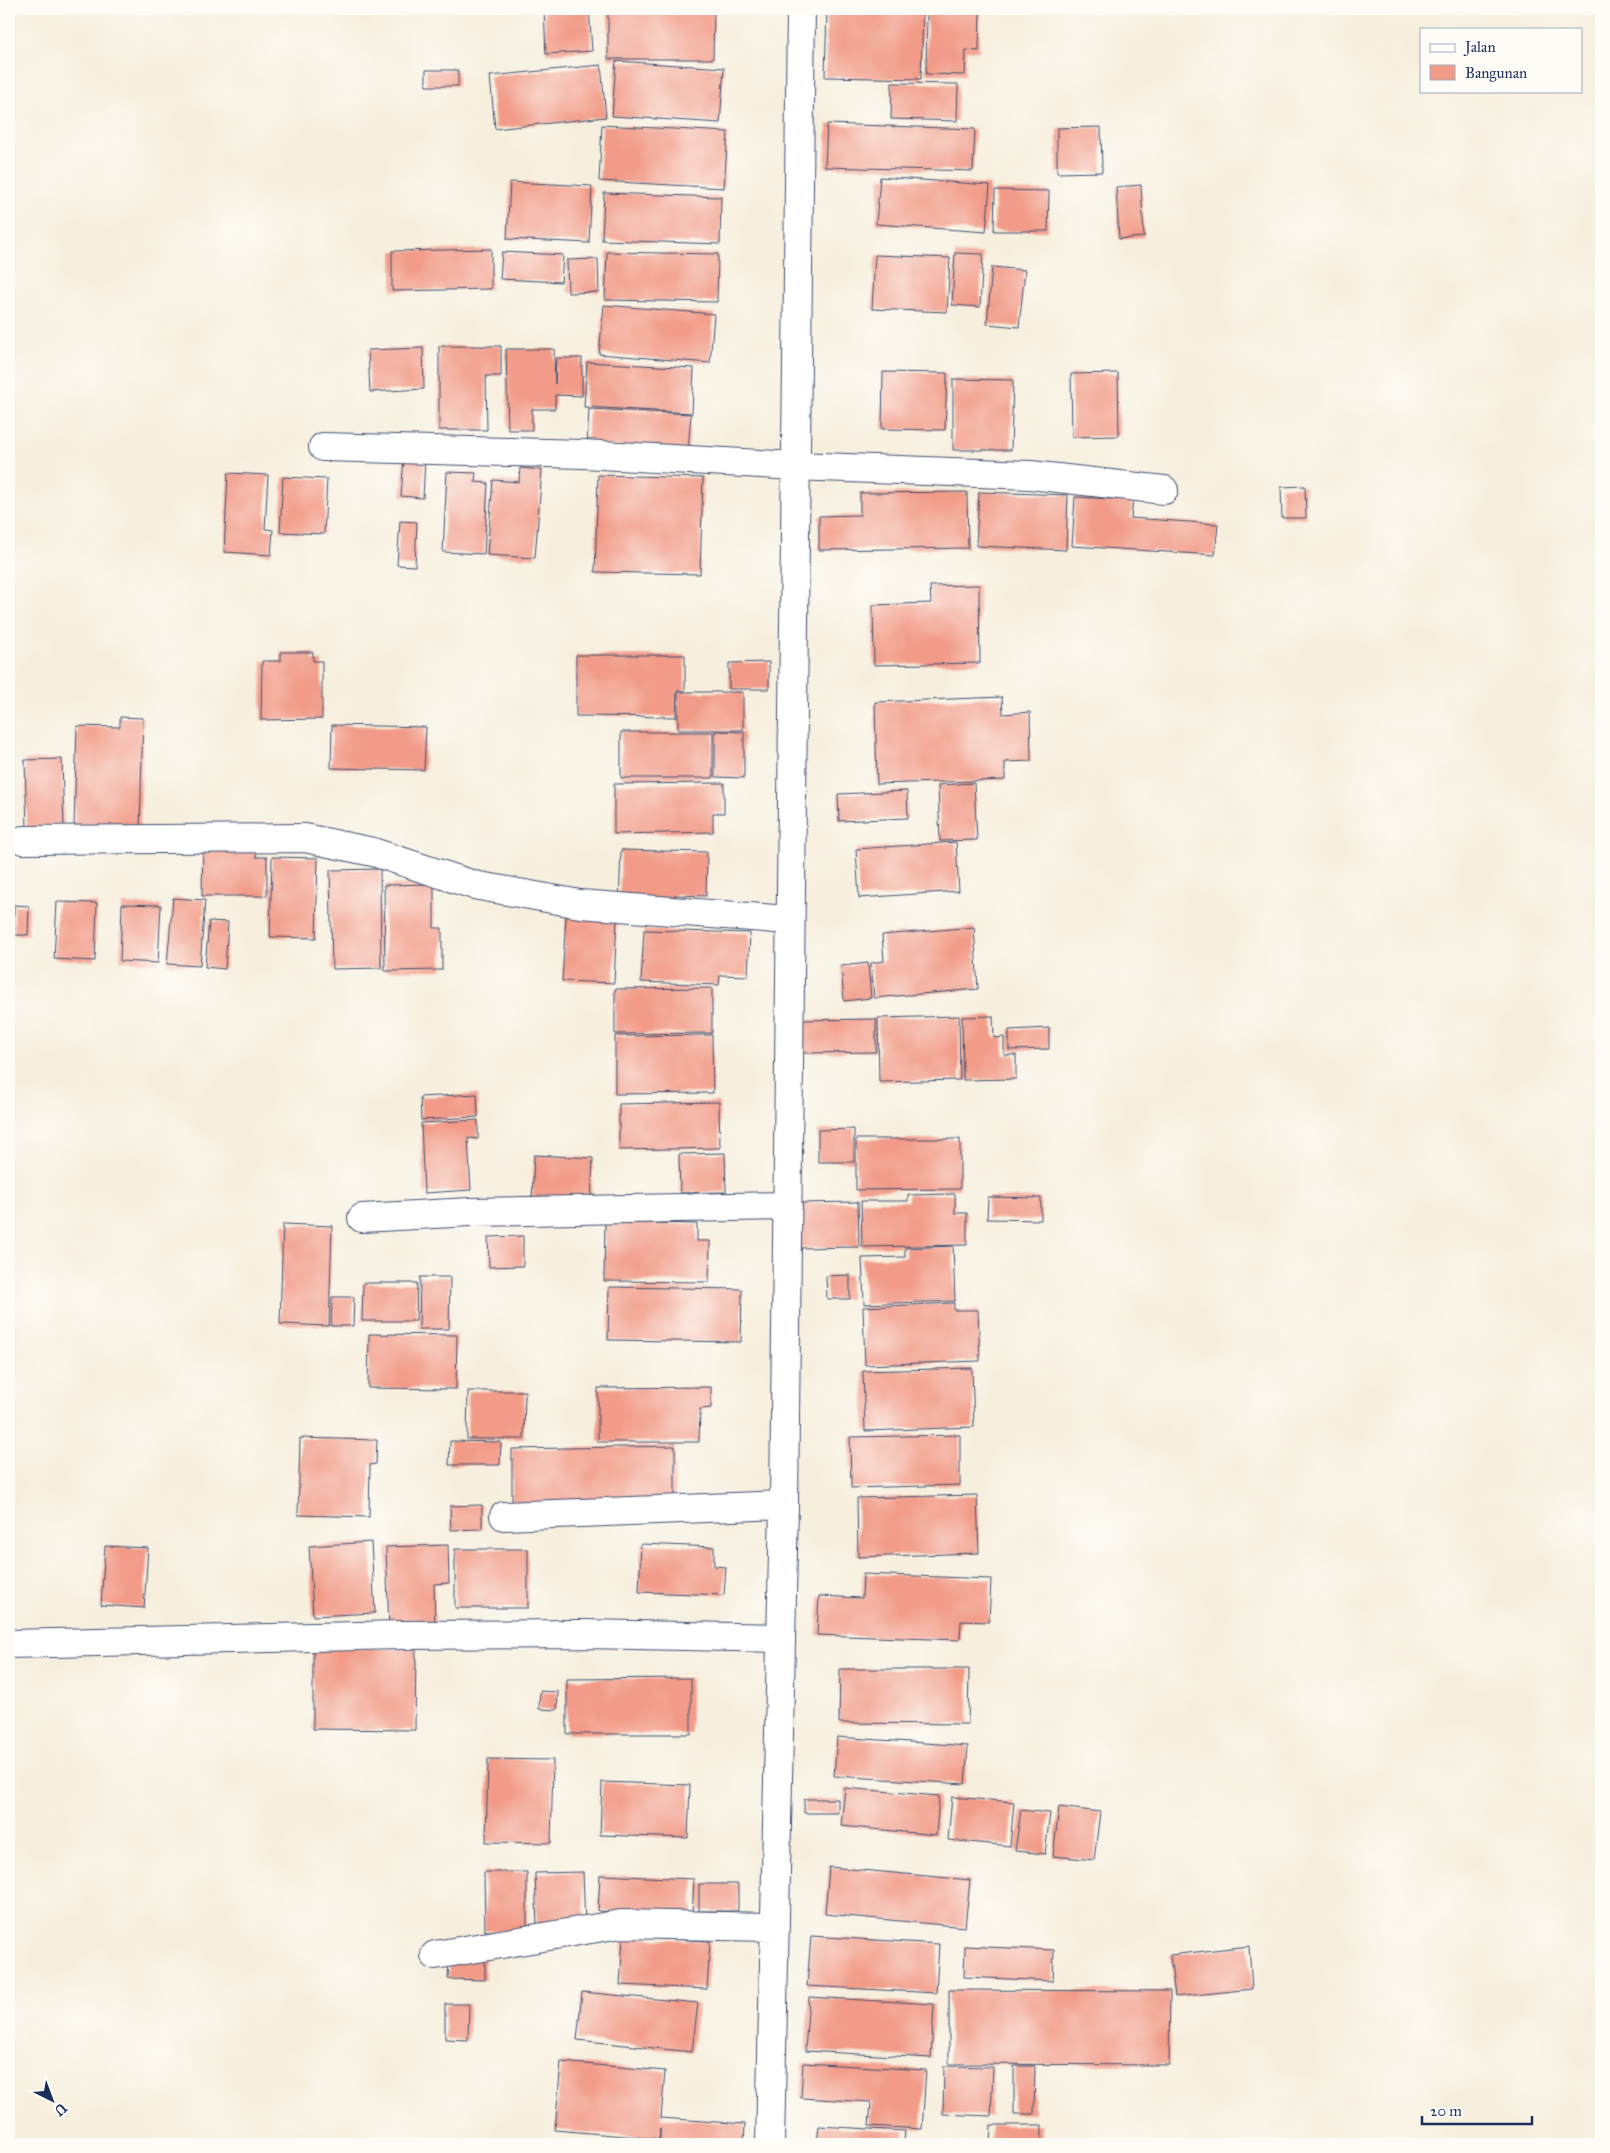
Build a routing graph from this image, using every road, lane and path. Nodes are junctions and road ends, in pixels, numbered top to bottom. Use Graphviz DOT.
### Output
graph roads {
  1 [pos="801,9"];
  2 [pos="322,447"];
  3 [pos="795,466"];
  4 [pos="1164,490"];
  5 [pos="23,840"];
  6 [pos="789,920"];
  7 [pos="788,1206"];
  8 [pos="362,1218"];
  9 [pos="784,1505"];
  10 [pos="504,1516"];
  11 [pos="780,1638"];
  12 [pos="9,1644"];
  13 [pos="775,1927"];
  14 [pos="435,1955"];
  15 [pos="770,2144"];
  1 -- 3 [label="street"];
  2 -- 3 [label="street"];
  3 -- 4 [label="street"];
  3 -- 6 [label="street"];
  5 -- 6 [label="street"];
  6 -- 7 [label="street"];
  7 -- 8 [label="street"];
  7 -- 9 [label="street"];
  9 -- 10 [label="street"];
  9 -- 11 [label="street"];
  11 -- 12 [label="street"];
  11 -- 13 [label="street"];
  13 -- 14 [label="street"];
  13 -- 15 [label="street"];
}
